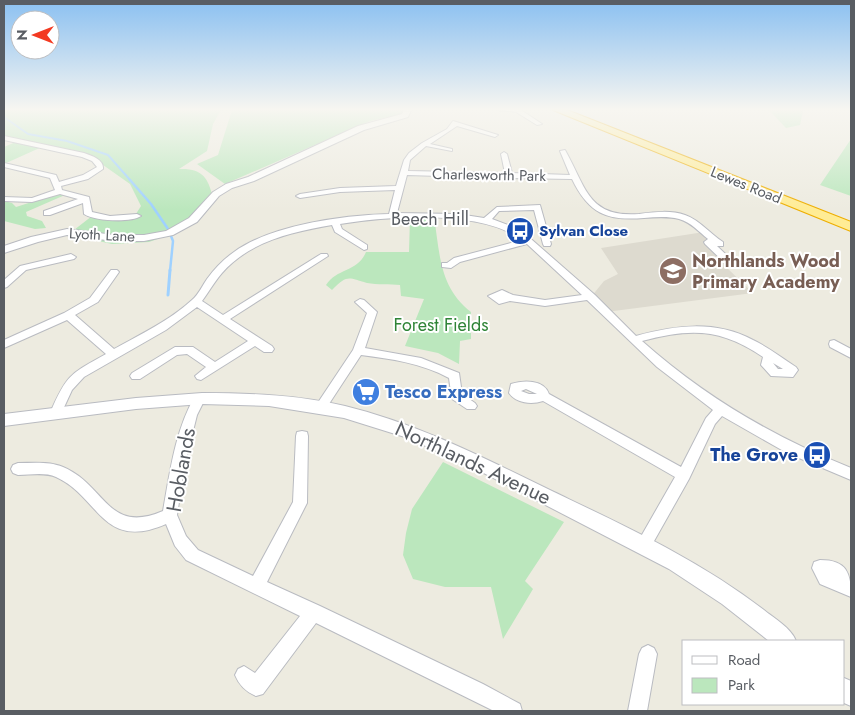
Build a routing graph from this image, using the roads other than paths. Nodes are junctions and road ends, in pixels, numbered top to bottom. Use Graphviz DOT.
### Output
graph roads {
  1 [pos="30,143"];
  2 [pos="328,143"];
  3 [pos="642,143"];
  4 [pos="424,144"];
  5 [pos="446,150"];
  6 [pos="566,153"];
  7 [pos="504,154"];
  8 [pos="6,163"];
  9 [pos="403,173"];
  10 [pos="574,176"];
  11 [pos="509,177"];
  12 [pos="58,188"];
  13 [pos="400,188"];
  14 [pos="4,199"];
  15 [pos="86,199"];
  16 [pos="304,207"];
  17 [pos="47,213"];
  18 [pos="137,216"];
  19 [pos="392,217"];
  20 [pos="487,220"];
  21 [pos="335,222"];
  22 [pos="851,227"];
  23 [pos="528,241"];
  24 [pos="547,244"];
  25 [pos="364,247"];
  26 [pos="4,250"];
  27 [pos="324,256"];
  28 [pos="71,257"];
  29 [pos="731,264"];
  30 [pos="445,265"];
  31 [pos="114,272"];
  32 [pos="4,285"];
  33 [pos="591,297"];
  34 [pos="510,298"];
  35 [pos="196,302"];
  36 [pos="360,302"];
  37 [pos="68,315"];
  38 [pos="223,319"];
  39 [pos="255,340"];
  40 [pos="634,340"];
  41 [pos="4,344"];
  42 [pos="834,344"];
  43 [pos="268,349"];
  44 [pos="849,349"];
  45 [pos="358,351"];
  46 [pos="113,354"];
  47 [pos="769,356"];
  48 [pos="214,367"];
  49 [pos="136,376"];
  50 [pos="201,376"];
  51 [pos="543,396"];
  52 [pos="199,399"];
  53 [pos="471,406"];
  54 [pos="321,407"];
  55 [pos="720,410"];
  56 [pos="56,413"];
  57 [pos="4,420"];
  58 [pos="302,436"];
  59 [pos="18,469"];
  60 [pos="851,474"];
  61 [pos="684,475"];
  62 [pos="170,515"];
  63 [pos="644,545"];
  64 [pos="256,586"];
  65 [pos="314,612"];
  66 [pos="784,640"];
  67 [pos="648,654"];
  68 [pos="244,675"];
  69 [pos="511,711"];
  70 [pos="637,711"];
  1 -- 12 [label="street"];
  2 -- 26 [label="street, Lyoth Lane"];
  3 -- 22 [label="highway, Lewes Road"];
  4 -- 5 [label="street"];
  4 -- 9 [label="street"];
  6 -- 10 [label="street"];
  7 -- 11 [label="street"];
  8 -- 12 [label="street"];
  9 -- 11 [label="street, Charlesworth Park"];
  9 -- 13 [label="street"];
  10 -- 11 [label="street, Charlesworth Park"];
  10 -- 29 [label="street"];
  12 -- 14 [label="street"];
  12 -- 15 [label="street"];
  13 -- 16 [label="street"];
  13 -- 19 [label="street"];
  15 -- 17 [label="street"];
  15 -- 18 [label="street"];
  19 -- 20 [label="street, Beech Hill"];
  19 -- 21 [label="street, Beech Hill"];
  20 -- 23 [label="street, Beech Hill"];
  20 -- 24 [label="street"];
  21 -- 25 [label="street"];
  21 -- 35 [label="street, Beech Hill"];
  23 -- 30 [label="street"];
  23 -- 33 [label="street, Beech Hill"];
  27 -- 38 [label="street"];
  28 -- 32 [label="street"];
  31 -- 37 [label="street"];
  33 -- 34 [label="street"];
  33 -- 40 [label="street, Beech Hill"];
  35 -- 38 [label="street"];
  35 -- 46 [label="street, Beech Hill"];
  36 -- 45 [label="street"];
  37 -- 41 [label="street"];
  37 -- 46 [label="street"];
  38 -- 39 [label="street"];
  39 -- 43 [label="street"];
  39 -- 48 [label="street"];
  40 -- 47 [label="street"];
  40 -- 55 [label="street, Beech Hill"];
  42 -- 44 [label="street"];
  45 -- 53 [label="street"];
  45 -- 54 [label="street"];
  46 -- 56 [label="street, Beech Hill"];
  48 -- 49 [label="street"];
  48 -- 50 [label="street"];
  51 -- 61 [label="street"];
  52 -- 54 [label="street, Northlands Avenue"];
  52 -- 56 [label="street, Northlands Avenue"];
  52 -- 62 [label="street, Hoblands"];
  54 -- 63 [label="street, Northlands Avenue"];
  55 -- 60 [label="street, Beech Hill"];
  55 -- 61 [label="street"];
  56 -- 57 [label="street, Northlands Avenue"];
  58 -- 64 [label="street"];
  59 -- 62 [label="street"];
  61 -- 63 [label="street"];
  62 -- 64 [label="street, Hoblands"];
  63 -- 66 [label="street, Northlands Avenue"];
  64 -- 65 [label="street, Hoblands"];
  65 -- 68 [label="street"];
  65 -- 69 [label="street, Hoblands"];
  67 -- 70 [label="street"];
}
